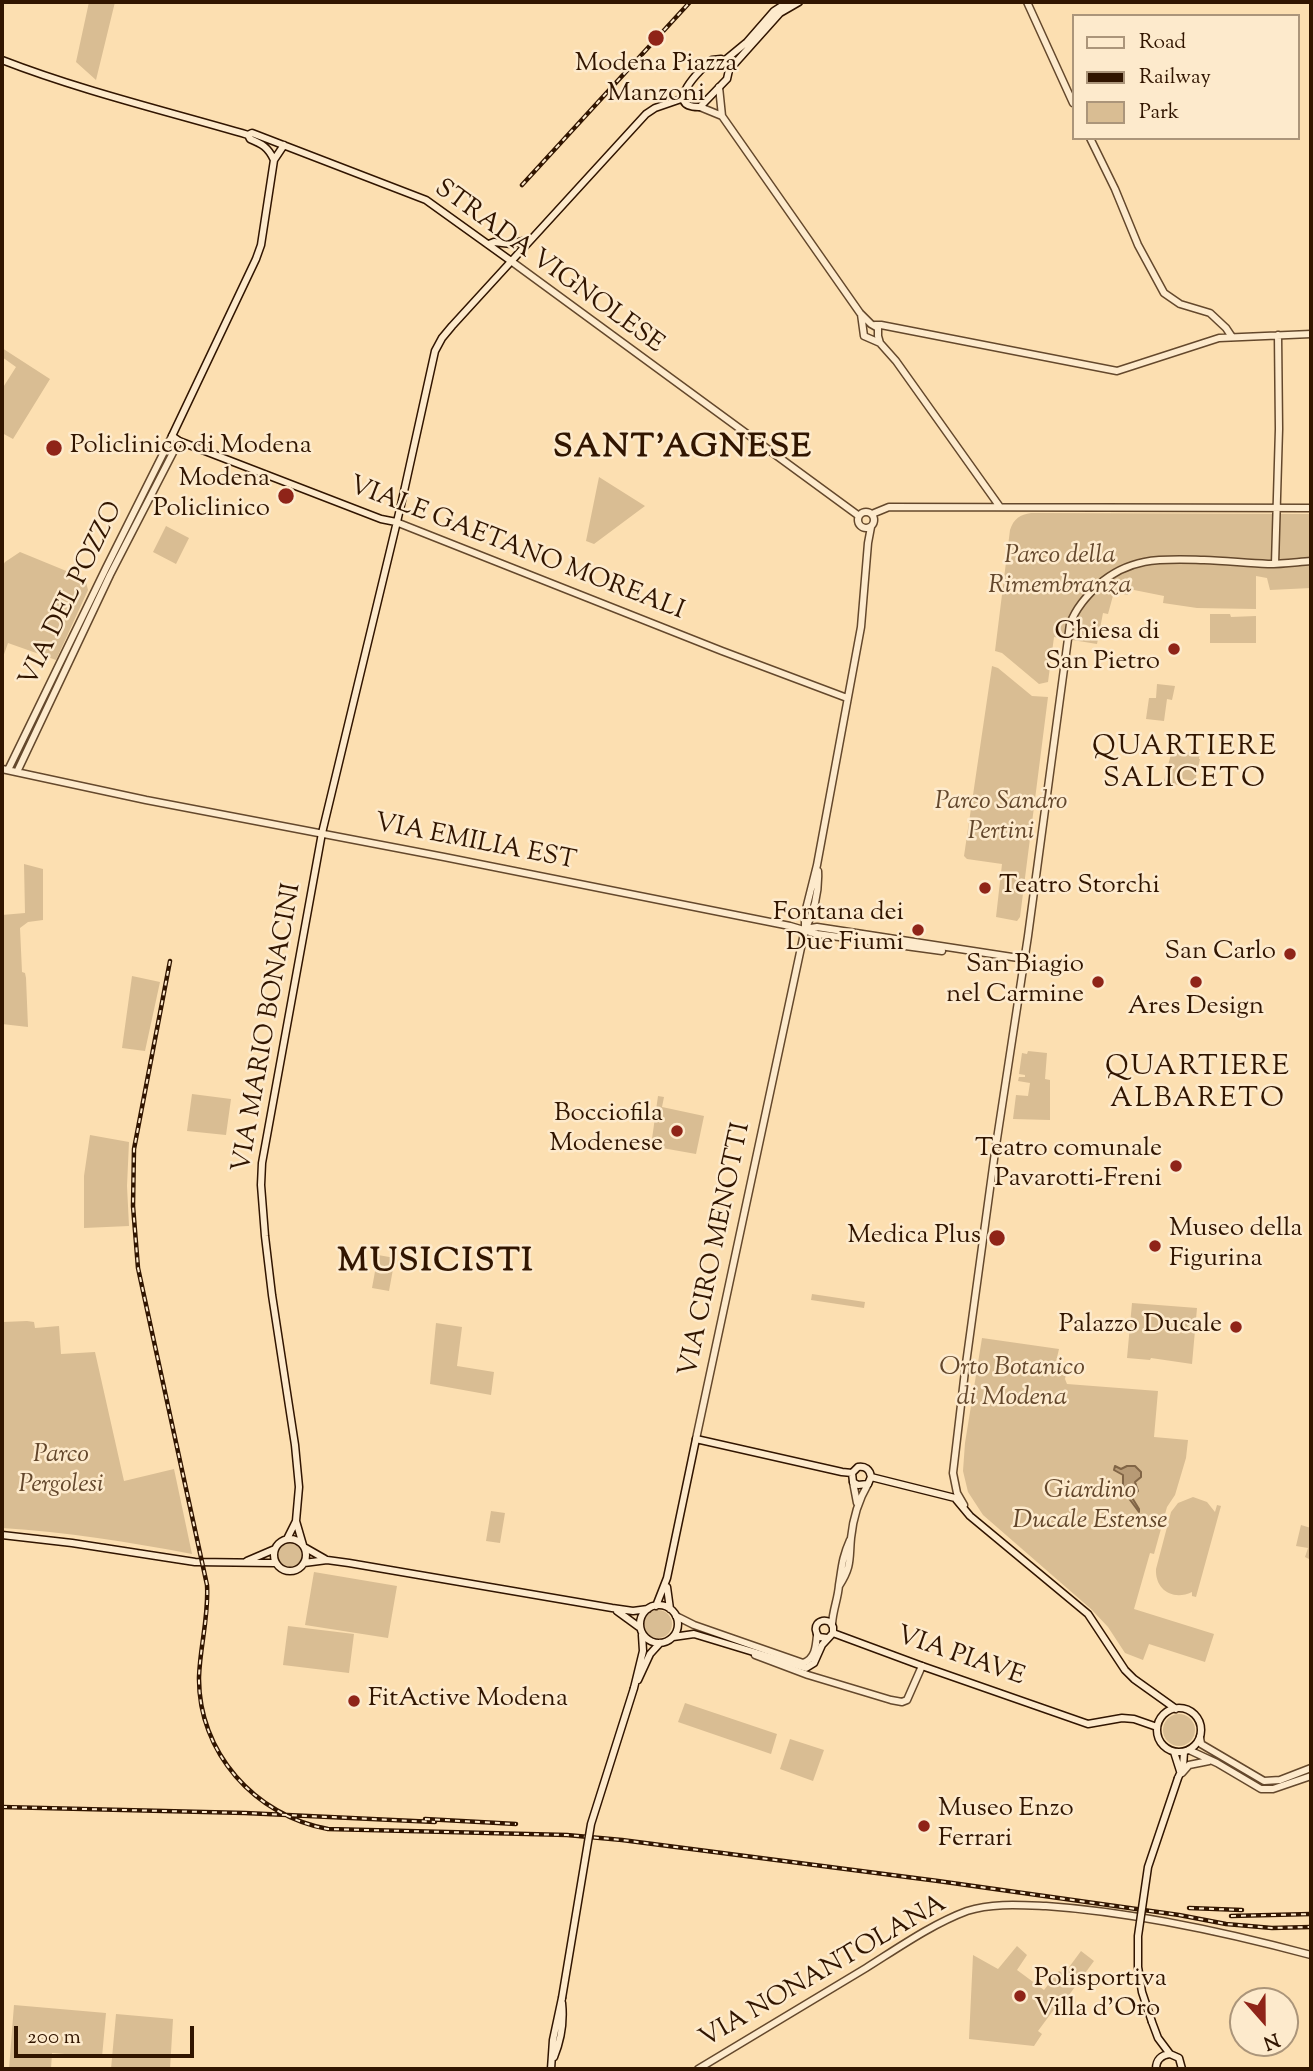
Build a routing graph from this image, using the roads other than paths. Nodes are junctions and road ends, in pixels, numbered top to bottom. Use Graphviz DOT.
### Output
graph roads {
  1 [pos="788,2"];
  2 [pos="799,2"];
  3 [pos="1027,2"];
  4 [pos="2,60"];
  5 [pos="724,61"];
  6 [pos="729,69"];
  7 [pos="719,87"];
  8 [pos="684,98"];
  9 [pos="1072,101"];
  10 [pos="700,107"];
  11 [pos="722,116"];
  12 [pos="248,135"];
  13 [pos="1091,140"];
  14 [pos="284,145"];
  15 [pos="274,160"];
  16 [pos="532,239"];
  17 [pos="489,244"];
  18 [pos="511,261"];
  19 [pos="870,326"];
  20 [pos="894,328"];
  21 [pos="1311,334"];
  22 [pos="1278,335"];
  23 [pos="1232,337"];
  24 [pos="877,338"];
  25 [pos="172,436"];
  26 [pos="179,441"];
  27 [pos="999,507"];
  28 [pos="1277,508"];
  29 [pos="1311,508"];
  30 [pos="872,514"];
  31 [pos="859,516"];
  32 [pos="396,522"];
  33 [pos="861,527"];
  34 [pos="871,527"];
  35 [pos="868,543"];
  36 [pos="1311,561"];
  37 [pos="1275,564"];
  38 [pos="107,573"];
  39 [pos="847,698"];
  40 [pos="42,710"];
  41 [pos="5,770"];
  42 [pos="17,772"];
  43 [pos="322,833"];
  44 [pos="805,929"];
  45 [pos="942,951"];
  46 [pos="1025,959"];
  47 [pos="696,1439"];
  48 [pos="852,1473"];
  49 [pos="869,1480"];
  50 [pos="853,1482"];
  51 [pos="857,1503"];
  52 [pos="296,1521"];
  53 [pos="981,1525"];
  54 [pos="2,1535"];
  55 [pos="287,1539"];
  56 [pos="303,1546"];
  57 [pos="275,1549"];
  58 [pos="327,1560"];
  59 [pos="246,1561"];
  60 [pos="275,1563"];
  61 [pos="304,1563"];
  62 [pos="667,1578"];
  63 [pos="656,1606"];
  64 [pos="833,1607"];
  65 [pos="612,1608"];
  66 [pos="648,1609"];
  67 [pos="670,1609"];
  68 [pos="676,1616"];
  69 [pos="821,1621"];
  70 [pos="832,1624"];
  71 [pos="641,1631"];
  72 [pos="833,1633"];
  73 [pos="817,1635"];
  74 [pos="673,1637"];
  75 [pos="827,1638"];
  76 [pos="660,1643"];
  77 [pos="723,1644"];
  78 [pos="922,1666"];
  79 [pos="634,1688"];
  80 [pos="1176,1709"];
  81 [pos="1157,1727"];
  82 [pos="1200,1737"];
  83 [pos="1187,1751"];
  84 [pos="1174,1752"];
  85 [pos="1211,1761"];
  86 [pos="1311,1768"];
  87 [pos="1179,1775"];
  88 [pos="1311,1776"];
  89 [pos="1311,1955"];
  90 [pos="1158,2038"];
  91 [pos="1170,2054"];
  92 [pos="1160,2058"];
  93 [pos="552,2065"];
  94 [pos="698,2069"];
  95 [pos="1156,2069"];
  96 [pos="1182,2069"];
  1 -- 5 [label="street"];
  2 -- 6 [label="street"];
  3 -- 9 [label="street"];
  4 -- 12 [label="street, STRADA VIGNOLESE"];
  5 -- 6 [label="street"];
  5 -- 8 [label="street"];
  6 -- 7 [label="street"];
  7 -- 10 [label="street"];
  7 -- 11 [label="street"];
  8 -- 10 [label="street"];
  8 -- 16 [label="street, VIA MARIO BONACINI"];
  10 -- 11 [label="street"];
  11 -- 19 [label="street"];
  12 -- 14 [label="street, STRADA VIGNOLESE"];
  12 -- 15 [label="street"];
  13 -- 23 [label="street"];
  14 -- 15 [label="street"];
  14 -- 17 [label="street, STRADA VIGNOLESE"];
  15 -- 25 [label="street, VIA DEL POZZO"];
  16 -- 17 [label="street"];
  16 -- 18 [label="street, VIA MARIO BONACINI"];
  17 -- 18 [label="street, STRADA VIGNOLESE"];
  18 -- 31 [label="street, STRADA VIGNOLESE"];
  18 -- 32 [label="street, VIA MARIO BONACINI"];
  19 -- 20 [label="street"];
  19 -- 24 [label="street"];
  19 -- 24 [label="street"];
  20 -- 23 [label="street"];
  20 -- 24 [label="street"];
  21 -- 22 [label="street"];
  22 -- 23 [label="street"];
  22 -- 28 [label="street"];
  24 -- 27 [label="street"];
  25 -- 26 [label="street, VIALE GAETANO MOREALI"];
  25 -- 38 [label="street, VIA DEL POZZO"];
  26 -- 32 [label="street, VIALE GAETANO MOREALI"];
  26 -- 38 [label="street, VIA DEL POZZO"];
  27 -- 28 [label="street"];
  27 -- 30 [label="street"];
  28 -- 29 [label="street"];
  28 -- 37 [label="street"];
  30 -- 31 [label="street"];
  30 -- 34 [label="street"];
  31 -- 33 [label="street"];
  32 -- 39 [label="street, VIALE GAETANO MOREALI"];
  32 -- 43 [label="street, VIA MARIO BONACINI"];
  33 -- 34 [label="street"];
  33 -- 35 [label="street"];
  34 -- 35 [label="street, VIA CIRO MENOTTI"];
  35 -- 39 [label="street, VIA CIRO MENOTTI"];
  36 -- 37 [label="street"];
  37 -- 46 [label="street"];
  38 -- 40 [label="street, VIA DEL POZZO"];
  39 -- 44 [label="street, VIA CIRO MENOTTI"];
  40 -- 41 [label="street, VIA DEL POZZO"];
  40 -- 42 [label="street, VIA DEL POZZO"];
  41 -- 42 [label="street, VIA EMILIA EST"];
  42 -- 43 [label="street, VIA EMILIA EST"];
  43 -- 44 [label="street, VIA EMILIA EST"];
  43 -- 52 [label="street, VIA MARIO BONACINI"];
  44 -- 45 [label="street, VIA EMILIA EST"];
  44 -- 46 [label="street"];
  44 -- 47 [label="street, VIA CIRO MENOTTI"];
  46 -- 53 [label="street"];
  47 -- 48 [label="street"];
  47 -- 62 [label="street, VIA CIRO MENOTTI"];
  48 -- 49 [label="street"];
  48 -- 50 [label="street"];
  49 -- 50 [label="street"];
  49 -- 51 [label="street"];
  49 -- 53 [label="street"];
  50 -- 51 [label="street"];
  51 -- 64 [label="street"];
  52 -- 55 [label="street, VIA MARIO BONACINI"];
  52 -- 56 [label="street, VIA MARIO BONACINI"];
  53 -- 80 [label="street"];
  54 -- 59 [label="street"];
  55 -- 56 [label="street"];
  55 -- 57 [label="street"];
  56 -- 58 [label="street"];
  56 -- 61 [label="street"];
  57 -- 59 [label="street"];
  57 -- 60 [label="street"];
  58 -- 61 [label="street"];
  58 -- 65 [label="street"];
  59 -- 60 [label="street"];
  60 -- 61 [label="street"];
  62 -- 63 [label="street, VIA CIRO MENOTTI"];
  62 -- 67 [label="street, VIA CIRO MENOTTI"];
  63 -- 66 [label="street"];
  63 -- 67 [label="street"];
  64 -- 69 [label="street"];
  64 -- 70 [label="street"];
  65 -- 66 [label="street"];
  65 -- 71 [label="street"];
  66 -- 71 [label="street"];
  67 -- 68 [label="street"];
  68 -- 73 [label="street"];
  68 -- 74 [label="street"];
  69 -- 70 [label="street"];
  69 -- 73 [label="street"];
  70 -- 72 [label="street"];
  71 -- 76 [label="street"];
  71 -- 79 [label="street"];
  72 -- 75 [label="street"];
  72 -- 78 [label="street, VIA PIAVE"];
  73 -- 75 [label="street"];
  74 -- 76 [label="street"];
  74 -- 77 [label="street"];
  75 -- 77 [label="street"];
  76 -- 79 [label="street"];
  77 -- 78 [label="street"];
  78 -- 81 [label="street, VIA PIAVE"];
  79 -- 93 [label="street, bridge"];
  80 -- 81 [label="street"];
  80 -- 82 [label="street"];
  81 -- 84 [label="street"];
  82 -- 83 [label="street"];
  82 -- 86 [label="street"];
  83 -- 84 [label="street"];
  83 -- 85 [label="street"];
  83 -- 87 [label="street"];
  84 -- 87 [label="street"];
  85 -- 87 [label="street"];
  85 -- 88 [label="street"];
  87 -- 90 [label="street, bridge"];
  89 -- 94 [label="street, VIA NONANTOLANA"];
  90 -- 91 [label="street"];
  90 -- 92 [label="street"];
  91 -- 92 [label="street"];
  91 -- 96 [label="street"];
  92 -- 95 [label="street"];
}
